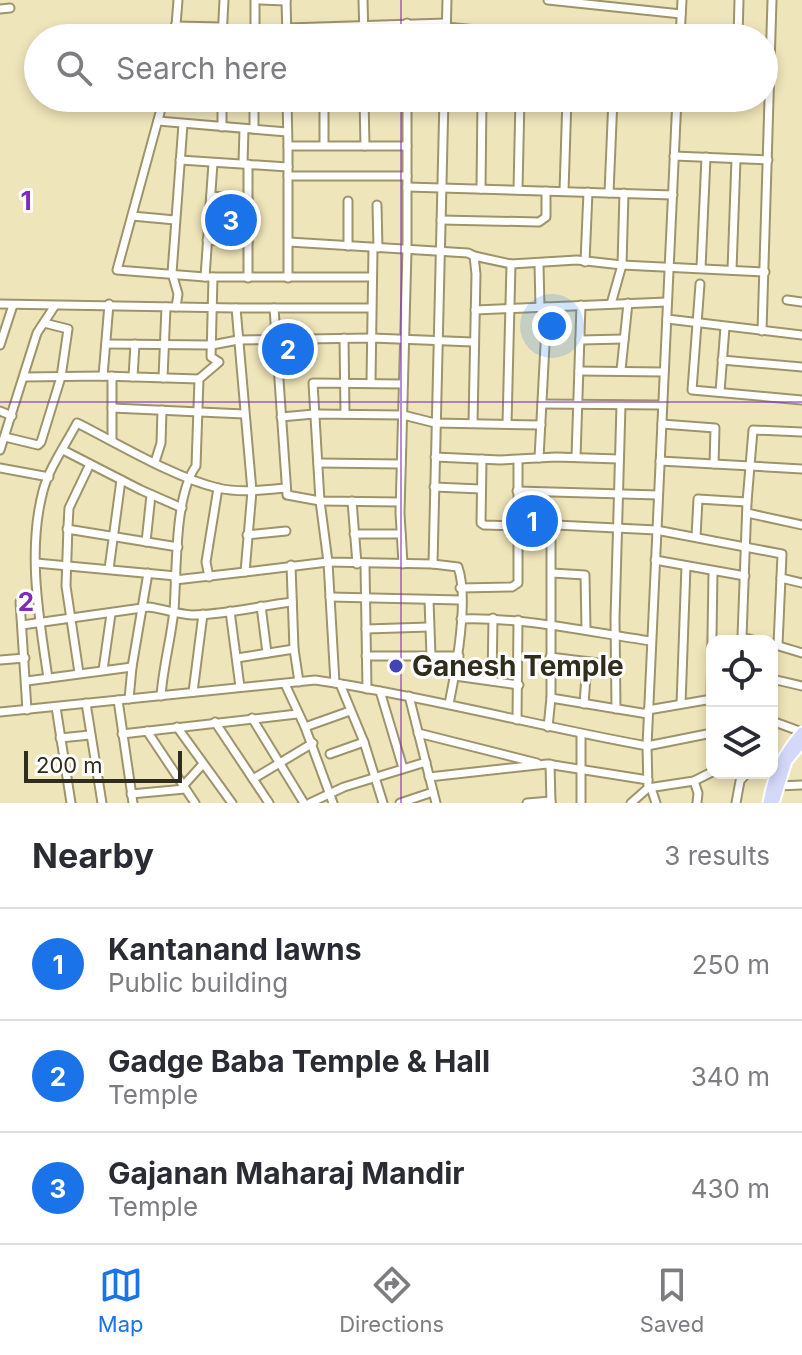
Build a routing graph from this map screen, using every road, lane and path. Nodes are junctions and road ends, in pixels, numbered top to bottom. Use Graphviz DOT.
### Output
graph roads {
  1 [pos="178,0"];
  2 [pos="224,0"];
  3 [pos="258,0"];
  4 [pos="363,0"];
  5 [pos="447,0"];
  6 [pos="552,0"];
  7 [pos="682,0"];
  8 [pos="739,0"];
  9 [pos="772,0"];
  10 [pos="286,1"];
  11 [pos="594,2"];
  12 [pos="10,8"];
  13 [pos="0,9"];
  14 [pos="681,14"];
  15 [pos="407,23"];
  16 [pos="175,24"];
  17 [pos="222,24"];
  18 [pos="256,24"];
  19 [pos="287,24"];
  20 [pos="363,24"];
  21 [pos="385,24"];
  22 [pos="426,24"];
  23 [pos="446,24"];
  24 [pos="681,24"];
  25 [pos="738,24"];
  26 [pos="771,24"];
  27 [pos="160,112"];
  28 [pos="222,112"];
  29 [pos="254,112"];
  30 [pos="287,112"];
  31 [pos="324,112"];
  32 [pos="364,112"];
  33 [pos="407,112"];
  34 [pos="444,112"];
  35 [pos="482,112"];
  36 [pos="520,112"];
  37 [pos="567,112"];
  38 [pos="612,112"];
  39 [pos="676,112"];
  40 [pos="767,112"];
  41 [pos="158,121"];
  42 [pos="183,124"];
  43 [pos="222,127"];
  44 [pos="244,129"];
  45 [pos="254,129"];
  46 [pos="287,132"];
  47 [pos="324,144"];
  48 [pos="288,146"];
  49 [pos="365,146"];
  50 [pos="407,146"];
  51 [pos="674,156"];
  52 [pos="706,157"];
  53 [pos="736,159"];
  54 [pos="180,160"];
  55 [pos="768,160"];
  56 [pos="213,163"];
  57 [pos="246,164"];
  58 [pos="288,171"];
  59 [pos="407,176"];
  60 [pos="407,187"];
  61 [pos="442,188"];
  62 [pos="481,189"];
  63 [pos="518,190"];
  64 [pos="546,191"];
  65 [pos="564,191"];
  66 [pos="588,192"];
  67 [pos="609,193"];
  68 [pos="624,193"];
  69 [pos="673,195"];
  70 [pos="211,196"];
  71 [pos="248,199"];
  72 [pos="348,201"];
  73 [pos="377,205"];
  74 [pos="132,216"];
  75 [pos="175,220"];
  76 [pos="441,220"];
  77 [pos="207,240"];
  78 [pos="289,242"];
  79 [pos="248,243"];
  80 [pos="348,246"];
  81 [pos="375,248"];
  82 [pos="407,250"];
  83 [pos="440,252"];
  84 [pos="474,256"];
  85 [pos="585,262"];
  86 [pos="511,264"];
  87 [pos="539,264"];
  88 [pos="622,265"];
  89 [pos="669,267"];
  90 [pos="701,268"];
  91 [pos="732,270"];
  92 [pos="765,272"];
  93 [pos="172,273"];
  94 [pos="209,277"];
  95 [pos="371,277"];
  96 [pos="248,278"];
  97 [pos="288,278"];
  98 [pos="700,284"];
  99 [pos="787,300"];
  100 [pos="667,302"];
  101 [pos="802,302"];
  102 [pos="628,303"];
  103 [pos="0,304"];
  104 [pos="109,304"];
  105 [pos="611,304"];
  106 [pos="13,305"];
  107 [pos="581,305"];
  108 [pos="54,307"];
  109 [pos="166,307"];
  110 [pos="176,307"];
  111 [pos="213,308"];
  112 [pos="236,308"];
  113 [pos="274,308"];
  114 [pos="371,308"];
  115 [pos="544,308"];
  116 [pos="475,310"];
  117 [pos="510,310"];
  118 [pos="667,319"];
  119 [pos="44,323"];
  120 [pos="697,323"];
  121 [pos="725,327"];
  122 [pos="762,331"];
  123 [pos="802,335"];
  124 [pos="344,338"];
  125 [pos="372,338"];
  126 [pos="275,339"];
  127 [pos="624,339"];
  128 [pos="238,340"];
  129 [pos="580,340"];
  130 [pos="404,341"];
  131 [pos="437,341"];
  132 [pos="473,342"];
  133 [pos="106,344"];
  134 [pos="135,344"];
  135 [pos="0,345"];
  136 [pos="164,345"];
  137 [pos="212,345"];
  138 [pos="239,357"];
  139 [pos="722,360"];
  140 [pos="219,362"];
  141 [pos="802,367"];
  142 [pos="621,370"];
  143 [pos="579,371"];
  144 [pos="664,372"];
  145 [pos="108,376"];
  146 [pos="24,377"];
  147 [pos="61,377"];
  148 [pos="133,377"];
  149 [pos="163,378"];
  150 [pos="199,379"];
  151 [pos="345,382"];
  152 [pos="371,382"];
  153 [pos="403,384"];
  154 [pos="720,392"];
  155 [pos="802,400"];
  156 [pos="542,404"];
  157 [pos="578,405"];
  158 [pos="621,405"];
  159 [pos="662,405"];
  160 [pos="112,408"];
  161 [pos="162,410"];
  162 [pos="0,411"];
  163 [pos="200,411"];
  164 [pos="244,414"];
  165 [pos="314,414"];
  166 [pos="345,414"];
  167 [pos="403,415"];
  168 [pos="12,416"];
  169 [pos="281,417"];
  170 [pos="435,423"];
  171 [pos="473,423"];
  172 [pos="507,424"];
  173 [pos="662,424"];
  174 [pos="541,425"];
  175 [pos="802,432"];
  176 [pos="5,437"];
  177 [pos="112,441"];
  178 [pos="0,450"];
  179 [pos="63,450"];
  180 [pos="435,457"];
  181 [pos="576,457"];
  182 [pos="539,458"];
  183 [pos="482,459"];
  184 [pos="619,459"];
  185 [pos="518,460"];
  186 [pos="660,461"];
  187 [pos="155,462"];
  188 [pos="318,463"];
  189 [pos="90,464"];
  190 [pos="401,464"];
  191 [pos="714,464"];
  192 [pos="749,466"];
  193 [pos="0,468"];
  194 [pos="802,469"];
  195 [pos="49,477"];
  196 [pos="188,477"];
  197 [pos="121,480"];
  198 [pos="434,487"];
  199 [pos="218,488"];
  200 [pos="286,488"];
  201 [pos="481,489"];
  202 [pos="252,491"];
  203 [pos="517,491"];
  204 [pos="618,494"];
  205 [pos="151,495"];
  206 [pos="658,495"];
  207 [pos="320,501"];
  208 [pos="352,501"];
  209 [pos="400,502"];
  210 [pos="747,502"];
  211 [pos="182,508"];
  212 [pos="747,513"];
  213 [pos="516,524"];
  214 [pos="802,525"];
  215 [pos="551,526"];
  216 [pos="618,528"];
  217 [pos="67,529"];
  218 [pos="656,530"];
  219 [pos="286,531"];
  220 [pos="354,534"];
  221 [pos="401,534"];
  222 [pos="247,535"];
  223 [pos="113,537"];
  224 [pos="696,537"];
  225 [pos="146,542"];
  226 [pos="178,547"];
  227 [pos="747,547"];
  228 [pos="655,560"];
  229 [pos="328,562"];
  230 [pos="36,563"];
  231 [pos="67,564"];
  232 [pos="361,564"];
  233 [pos="403,564"];
  234 [pos="433,564"];
  235 [pos="291,565"];
  236 [pos="686,566"];
  237 [pos="109,569"];
  238 [pos="245,572"];
  239 [pos="713,572"];
  240 [pos="148,573"];
  241 [pos="552,573"];
  242 [pos="745,576"];
  243 [pos="209,577"];
  244 [pos="175,578"];
  245 [pos="781,578"];
  246 [pos="802,583"];
  247 [pos="460,588"];
  248 [pos="330,597"];
  249 [pos="366,598"];
  250 [pos="429,600"];
  251 [pos="460,600"];
  252 [pos="20,602"];
  253 [pos="292,602"];
  254 [pos="261,606"];
  255 [pos="141,609"];
  256 [pos="230,611"];
  257 [pos="173,613"];
  258 [pos="111,614"];
  259 [pos="203,614"];
  260 [pos="493,618"];
  261 [pos="461,619"];
  262 [pos="70,620"];
  263 [pos="518,620"];
  264 [pos="40,623"];
  265 [pos="22,625"];
  266 [pos="551,626"];
  267 [pos="429,627"];
  268 [pos="366,629"];
  269 [pos="586,630"];
  270 [pos="713,635"];
  271 [pos="742,635"];
  272 [pos="775,635"];
  273 [pos="615,636"];
  274 [pos="651,641"];
  275 [pos="778,646"];
  276 [pos="294,649"];
  277 [pos="267,653"];
  278 [pos="802,653"];
  279 [pos="366,656"];
  280 [pos="431,656"];
  281 [pos="459,656"];
  282 [pos="550,657"];
  283 [pos="25,658"];
  284 [pos="237,658"];
  285 [pos="0,660"];
  286 [pos="587,662"];
  287 [pos="615,665"];
  288 [pos="132,667"];
  289 [pos="103,670"];
  290 [pos="79,673"];
  291 [pos="455,676"];
  292 [pos="48,678"];
  293 [pos="778,680"];
  294 [pos="27,681"];
  295 [pos="492,681"];
  296 [pos="299,682"];
  297 [pos="285,684"];
  298 [pos="337,684"];
  299 [pos="519,685"];
  300 [pos="802,686"];
  301 [pos="240,687"];
  302 [pos="367,689"];
  303 [pos="380,691"];
  304 [pos="193,692"];
  305 [pos="161,696"];
  306 [pos="409,696"];
  307 [pos="551,698"];
  308 [pos="129,699"];
  309 [pos="118,700"];
  310 [pos="706,700"];
  311 [pos="86,703"];
  312 [pos="449,704"];
  313 [pos="584,704"];
  314 [pos="681,704"];
  315 [pos="56,707"];
  316 [pos="616,709"];
  317 [pos="27,710"];
  318 [pos="350,711"];
  319 [pos="0,712"];
  320 [pos="648,712"];
  321 [pos="297,714"];
  322 [pos="252,718"];
  323 [pos="517,720"];
  324 [pos="215,722"];
  325 [pos="778,723"];
  326 [pos="177,727"];
  327 [pos="305,727"];
  328 [pos="548,727"];
  329 [pos="147,731"];
  330 [pos="802,732"];
  331 [pos="418,733"];
  332 [pos="122,734"];
  333 [pos="581,734"];
  334 [pos="706,734"];
  335 [pos="90,735"];
  336 [pos="60,738"];
  337 [pos="364,742"];
  338 [pos="313,743"];
  339 [pos="802,743"];
  340 [pos="647,746"];
  341 [pos="330,754"];
  342 [pos="784,755"];
  343 [pos="778,756"];
  344 [pos="426,762"];
  345 [pos="279,763"];
  346 [pos="203,764"];
  347 [pos="546,764"];
  348 [pos="403,768"];
  349 [pos="581,771"];
  350 [pos="706,775"];
  351 [pos="429,777"];
  352 [pos="374,778"];
  353 [pos="253,779"];
  354 [pos="742,779"];
  355 [pos="694,781"];
  356 [pos="649,785"];
  357 [pos="802,785"];
  358 [pos="774,786"];
  359 [pos="184,788"];
  360 [pos="433,792"];
  361 [pos="330,794"];
  362 [pos="132,799"];
  363 [pos="551,802"];
  364 [pos="71,803"];
  365 [pos="102,803"];
  366 [pos="195,803"];
  367 [pos="232,803"];
  368 [pos="269,803"];
  369 [pos="307,803"];
  370 [pos="333,803"];
  371 [pos="383,803"];
  372 [pos="400,803"];
  373 [pos="436,803"];
  374 [pos="527,803"];
  375 [pos="581,803"];
  376 [pos="631,803"];
  377 [pos="656,803"];
  378 [pos="697,803"];
  379 [pos="736,803"];
  380 [pos="768,803"];
  381 [pos="774,803"];
  1 -- 16 [label="street"];
  2 -- 17 [label="street"];
  3 -- 10 [label="street"];
  3 -- 18 [label="street"];
  4 -- 20 [label="street"];
  5 -- 23 [label="street"];
  6 -- 11 [label="street"];
  7 -- 14 [label="street"];
  8 -- 25 [label="street"];
  9 -- 26 [label="street"];
  10 -- 19 [label="street"];
  11 -- 14 [label="street"];
  12 -- 13 [label="street"];
  14 -- 24 [label="street"];
  15 -- 21 [label="street"];
  15 -- 22 [label="street"];
  27 -- 41 [label="street"];
  28 -- 43 [label="street"];
  29 -- 45 [label="street"];
  30 -- 46 [label="street"];
  31 -- 47 [label="street"];
  32 -- 49 [label="street"];
  33 -- 50 [label="street"];
  34 -- 61 [label="street"];
  35 -- 62 [label="street"];
  36 -- 63 [label="street"];
  37 -- 65 [label="street"];
  38 -- 67 [label="street"];
  39 -- 51 [label="street"];
  40 -- 55 [label="street"];
  41 -- 42 [label="street"];
  41 -- 74 [label="street"];
  42 -- 43 [label="street"];
  42 -- 54 [label="street"];
  43 -- 44 [label="street"];
  44 -- 45 [label="street"];
  44 -- 57 [label="street"];
  45 -- 46 [label="street"];
  46 -- 48 [label="street"];
  47 -- 48 [label="street"];
  47 -- 49 [label="street"];
  48 -- 58 [label="street"];
  49 -- 50 [label="street"];
  50 -- 59 [label="street"];
  51 -- 52 [label="street"];
  51 -- 69 [label="street"];
  52 -- 53 [label="street"];
  52 -- 90 [label="street"];
  53 -- 55 [label="street"];
  53 -- 91 [label="street"];
  54 -- 56 [label="street"];
  54 -- 75 [label="street"];
  55 -- 92 [label="street"];
  56 -- 57 [label="street"];
  56 -- 70 [label="street"];
  57 -- 58 [label="street"];
  57 -- 71 [label="street"];
  58 -- 59 [label="street"];
  58 -- 78 [label="street"];
  59 -- 60 [label="street"];
  60 -- 61 [label="street"];
  60 -- 82 [label="street"];
  61 -- 62 [label="street"];
  61 -- 76 [label="street"];
  62 -- 63 [label="street"];
  63 -- 64 [label="street"];
  64 -- 65 [label="street"];
  64 -- 76 [label="street"];
  65 -- 66 [label="street"];
  66 -- 67 [label="street"];
  66 -- 85 [label="street"];
  67 -- 68 [label="street"];
  68 -- 69 [label="street"];
  68 -- 88 [label="street"];
  69 -- 89 [label="street"];
  70 -- 71 [label="street"];
  70 -- 77 [label="street"];
  71 -- 79 [label="street"];
  72 -- 80 [label="street"];
  73 -- 81 [label="street"];
  74 -- 75 [label="street"];
  74 -- 93 [label="street"];
  75 -- 93 [label="street"];
  76 -- 83 [label="street"];
  77 -- 79 [label="street"];
  77 -- 94 [label="street"];
  78 -- 80 [label="street"];
  78 -- 97 [label="street"];
  79 -- 96 [label="street"];
  80 -- 81 [label="street"];
  81 -- 82 [label="street"];
  81 -- 95 [label="street"];
  82 -- 83 [label="street"];
  82 -- 130 [label="street"];
  83 -- 84 [label="street"];
  83 -- 131 [label="street"];
  84 -- 86 [label="street"];
  84 -- 116 [label="street"];
  85 -- 87 [label="street"];
  85 -- 88 [label="street"];
  86 -- 87 [label="street"];
  86 -- 117 [label="street"];
  87 -- 115 [label="street"];
  88 -- 89 [label="street"];
  88 -- 105 [label="street"];
  89 -- 90 [label="street"];
  89 -- 100 [label="street"];
  90 -- 91 [label="street"];
  91 -- 92 [label="street"];
  92 -- 122 [label="street"];
  93 -- 94 [label="street"];
  93 -- 110 [label="street"];
  94 -- 96 [label="street"];
  94 -- 111 [label="street"];
  95 -- 97 [label="street"];
  95 -- 114 [label="street"];
  96 -- 97 [label="street"];
  98 -- 120 [label="street"];
  99 -- 101 [label="street"];
  100 -- 102 [label="street"];
  100 -- 118 [label="street"];
  102 -- 105 [label="street"];
  102 -- 127 [label="street"];
  103 -- 106 [label="street"];
  104 -- 108 [label="street"];
  104 -- 109 [label="street"];
  104 -- 133 [label="street"];
  105 -- 107 [label="street"];
  106 -- 108 [label="street"];
  106 -- 135 [label="street"];
  107 -- 115 [label="street"];
  107 -- 129 [label="street"];
  108 -- 119 [label="street"];
  109 -- 110 [label="street"];
  109 -- 136 [label="street"];
  110 -- 111 [label="street"];
  111 -- 112 [label="street"];
  111 -- 137 [label="street"];
  112 -- 113 [label="street"];
  112 -- 128 [label="street"];
  113 -- 114 [label="street"];
  113 -- 126 [label="street"];
  114 -- 125 [label="street"];
  115 -- 117 [label="street"];
  115 -- 156 [label="street"];
  116 -- 117 [label="street"];
  116 -- 132 [label="street"];
  117 -- 172 [label="street"];
  118 -- 120 [label="street"];
  118 -- 144 [label="street"];
  119 -- 146 [label="street"];
  119 -- 147 [label="street"];
  120 -- 121 [label="street"];
  120 -- 154 [label="street"];
  121 -- 122 [label="street"];
  121 -- 139 [label="street"];
  122 -- 123 [label="street"];
  124 -- 125 [label="street"];
  124 -- 126 [label="street"];
  124 -- 151 [label="street"];
  125 -- 130 [label="street"];
  125 -- 152 [label="street"];
  126 -- 128 [label="street"];
  126 -- 169 [label="street"];
  127 -- 129 [label="street"];
  127 -- 142 [label="street"];
  128 -- 137 [label="street"];
  128 -- 138 [label="street"];
  129 -- 143 [label="street"];
  130 -- 131 [label="street"];
  130 -- 153 [label="street"];
  131 -- 132 [label="street"];
  131 -- 170 [label="street"];
  132 -- 171 [label="street"];
  133 -- 134 [label="street"];
  133 -- 145 [label="street"];
  134 -- 136 [label="street"];
  134 -- 148 [label="street"];
  136 -- 137 [label="street"];
  136 -- 149 [label="street"];
  137 -- 140 [label="street"];
  138 -- 140 [label="street"];
  138 -- 164 [label="street"];
  139 -- 141 [label="street"];
  139 -- 154 [label="street"];
  140 -- 150 [label="street"];
  142 -- 143 [label="street"];
  142 -- 144 [label="street"];
  143 -- 157 [label="street"];
  144 -- 159 [label="street"];
  145 -- 147 [label="street"];
  145 -- 148 [label="street"];
  145 -- 160 [label="street"];
  146 -- 147 [label="street"];
  146 -- 168 [label="street"];
  147 -- 176 [label="street"];
  148 -- 149 [label="street"];
  149 -- 150 [label="street"];
  150 -- 163 [label="street"];
  151 -- 152 [label="street"];
  151 -- 165 [label="street"];
  151 -- 166 [label="street"];
  152 -- 153 [label="street"];
  153 -- 167 [label="street"];
  154 -- 155 [label="street"];
  156 -- 157 [label="street"];
  156 -- 174 [label="street"];
  157 -- 158 [label="street"];
  157 -- 181 [label="street"];
  158 -- 159 [label="street"];
  158 -- 184 [label="street"];
  159 -- 173 [label="street"];
  160 -- 161 [label="street"];
  160 -- 177 [label="street"];
  161 -- 163 [label="street"];
  161 -- 187 [label="street"];
  162 -- 168 [label="street"];
  163 -- 164 [label="street"];
  163 -- 196 [label="street"];
  164 -- 202 [label="street"];
  165 -- 166 [label="street"];
  165 -- 169 [label="street"];
  165 -- 188 [label="street"];
  166 -- 167 [label="street"];
  167 -- 170 [label="street"];
  167 -- 190 [label="street"];
  168 -- 176 [label="street"];
  169 -- 200 [label="street"];
  170 -- 171 [label="street"];
  170 -- 180 [label="street"];
  171 -- 172 [label="street"];
  172 -- 174 [label="street"];
  173 -- 186 [label="street"];
  173 -- 191 [label="street"];
  174 -- 182 [label="street"];
  175 -- 192 [label="street"];
  176 -- 178 [label="street"];
  177 -- 179 [label="street"];
  177 -- 187 [label="street"];
  179 -- 189 [label="street"];
  179 -- 195 [label="street"];
  180 -- 183 [label="street"];
  180 -- 198 [label="street"];
  181 -- 182 [label="street"];
  181 -- 184 [label="street"];
  182 -- 185 [label="street"];
  183 -- 185 [label="street"];
  183 -- 201 [label="street"];
  184 -- 204 [label="street"];
  185 -- 203 [label="street"];
  186 -- 191 [label="street"];
  186 -- 206 [label="street"];
  187 -- 196 [label="street"];
  188 -- 190 [label="street"];
  188 -- 207 [label="street"];
  189 -- 197 [label="street"];
  189 -- 217 [label="street"];
  190 -- 209 [label="street"];
  191 -- 192 [label="street"];
  192 -- 194 [label="street"];
  192 -- 210 [label="street"];
  193 -- 195 [label="street"];
  195 -- 230 [label="street"];
  196 -- 199 [label="street"];
  196 -- 211 [label="street"];
  197 -- 205 [label="street"];
  197 -- 223 [label="street"];
  198 -- 201 [label="street"];
  198 -- 234 [label="street"];
  199 -- 202 [label="street"];
  199 -- 243 [label="street"];
  200 -- 202 [label="street"];
  200 -- 207 [label="street"];
  201 -- 213 [label="street"];
  202 -- 222 [label="street"];
  203 -- 204 [label="street"];
  203 -- 213 [label="street"];
  204 -- 206 [label="street"];
  204 -- 216 [label="street"];
  205 -- 211 [label="street"];
  205 -- 225 [label="street"];
  206 -- 218 [label="street"];
  207 -- 208 [label="street"];
  207 -- 229 [label="street"];
  208 -- 209 [label="street"];
  208 -- 220 [label="street"];
  209 -- 221 [label="street"];
  210 -- 212 [label="street"];
  210 -- 224 [label="street"];
  211 -- 226 [label="street"];
  212 -- 214 [label="street"];
  212 -- 227 [label="street"];
  213 -- 215 [label="street"];
  213 -- 247 [label="street"];
  215 -- 216 [label="street"];
  215 -- 241 [label="street"];
  216 -- 218 [label="street"];
  216 -- 273 [label="street"];
  217 -- 223 [label="street"];
  217 -- 231 [label="street"];
  218 -- 224 [label="street"];
  218 -- 228 [label="street"];
  219 -- 222 [label="street"];
  220 -- 221 [label="street"];
  220 -- 232 [label="street"];
  221 -- 233 [label="street"];
  222 -- 238 [label="street"];
  223 -- 225 [label="street"];
  223 -- 237 [label="street"];
  224 -- 227 [label="street"];
  225 -- 226 [label="street"];
  226 -- 244 [label="street"];
  227 -- 242 [label="street"];
  227 -- 245 [label="street"];
  228 -- 236 [label="street"];
  228 -- 274 [label="street"];
  229 -- 232 [label="street"];
  229 -- 235 [label="street"];
  229 -- 248 [label="street"];
  230 -- 231 [label="street"];
  230 -- 264 [label="street"];
  231 -- 237 [label="street"];
  231 -- 262 [label="street"];
  232 -- 233 [label="street"];
  232 -- 249 [label="street"];
  233 -- 234 [label="street"];
  234 -- 247 [label="street"];
  235 -- 238 [label="street"];
  235 -- 253 [label="street"];
  236 -- 239 [label="street"];
  236 -- 314 [label="street"];
  237 -- 240 [label="street"];
  238 -- 243 [label="street"];
  239 -- 242 [label="street"];
  239 -- 270 [label="street"];
  240 -- 244 [label="street"];
  240 -- 255 [label="street"];
  241 -- 266 [label="street"];
  241 -- 269 [label="street"];
  242 -- 271 [label="street"];
  243 -- 244 [label="street"];
  244 -- 257 [label="street"];
  245 -- 246 [label="street"];
  245 -- 272 [label="street"];
  247 -- 251 [label="street"];
  248 -- 249 [label="street"];
  248 -- 298 [label="street"];
  249 -- 250 [label="street"];
  249 -- 268 [label="street"];
  250 -- 251 [label="street"];
  250 -- 267 [label="street"];
  251 -- 261 [label="street"];
  252 -- 265 [label="street"];
  253 -- 254 [label="street"];
  253 -- 276 [label="street"];
  254 -- 256 [label="street"];
  254 -- 277 [label="street"];
  255 -- 257 [label="street"];
  255 -- 258 [label="street"];
  255 -- 288 [label="street"];
  256 -- 259 [label="street"];
  256 -- 284 [label="street"];
  257 -- 259 [label="street"];
  257 -- 305 [label="street"];
  258 -- 262 [label="street"];
  258 -- 289 [label="street"];
  259 -- 304 [label="street"];
  260 -- 261 [label="street"];
  260 -- 263 [label="street"];
  260 -- 295 [label="street"];
  261 -- 281 [label="street"];
  262 -- 264 [label="street"];
  262 -- 290 [label="street"];
  263 -- 266 [label="street"];
  263 -- 299 [label="street"];
  264 -- 265 [label="street"];
  264 -- 292 [label="street"];
  265 -- 283 [label="street"];
  266 -- 269 [label="street"];
  266 -- 282 [label="street"];
  267 -- 268 [label="street"];
  267 -- 280 [label="street"];
  268 -- 279 [label="street"];
  269 -- 273 [label="street"];
  273 -- 274 [label="street"];
  273 -- 287 [label="street"];
  274 -- 320 [label="street"];
  275 -- 278 [label="street"];
  276 -- 277 [label="street"];
  276 -- 296 [label="street"];
  277 -- 284 [label="street"];
  279 -- 280 [label="street"];
  279 -- 302 [label="street"];
  280 -- 281 [label="street"];
  281 -- 291 [label="street"];
  282 -- 286 [label="street"];
  282 -- 307 [label="street"];
  283 -- 285 [label="street"];
  283 -- 294 [label="street"];
  284 -- 301 [label="street"];
  286 -- 287 [label="street"];
  286 -- 313 [label="street"];
  287 -- 316 [label="street"];
  288 -- 289 [label="street"];
  288 -- 308 [label="street"];
  289 -- 290 [label="street"];
  290 -- 292 [label="street"];
  291 -- 295 [label="street"];
  291 -- 312 [label="street"];
  292 -- 294 [label="street"];
  293 -- 300 [label="street"];
  294 -- 317 [label="street"];
  295 -- 299 [label="street"];
  296 -- 297 [label="street"];
  296 -- 298 [label="street"];
  297 -- 301 [label="street"];
  297 -- 321 [label="street"];
  298 -- 302 [label="street"];
  298 -- 318 [label="street"];
  299 -- 323 [label="street"];
  301 -- 304 [label="street"];
  302 -- 303 [label="street"];
  303 -- 306 [label="street"];
  303 -- 348 [label="street"];
  304 -- 305 [label="street"];
  305 -- 308 [label="street"];
  306 -- 312 [label="street"];
  306 -- 331 [label="street"];
  307 -- 313 [label="street"];
  307 -- 328 [label="street"];
  308 -- 309 [label="street"];
  309 -- 311 [label="street"];
  309 -- 332 [label="street"];
  310 -- 314 [label="street"];
  311 -- 315 [label="street"];
  311 -- 335 [label="street"];
  312 -- 323 [label="street"];
  313 -- 316 [label="street"];
  314 -- 320 [label="street"];
  315 -- 317 [label="street"];
  315 -- 336 [label="street"];
  316 -- 320 [label="street"];
  317 -- 319 [label="street"];
  318 -- 327 [label="street"];
  318 -- 337 [label="street"];
  320 -- 340 [label="street"];
  321 -- 322 [label="street"];
  321 -- 327 [label="street"];
  322 -- 324 [label="street"];
  322 -- 345 [label="street"];
  323 -- 328 [label="street"];
  324 -- 326 [label="street"];
  324 -- 353 [label="street"];
  325 -- 330 [label="street"];
  326 -- 329 [label="street"];
  326 -- 346 [label="street"];
  327 -- 338 [label="street"];
  328 -- 333 [label="street"];
  329 -- 332 [label="street"];
  329 -- 359 [label="street"];
  330 -- 342 [label="main road"];
  331 -- 344 [label="street"];
  331 -- 347 [label="street"];
  332 -- 362 [label="street"];
  333 -- 340 [label="street"];
  333 -- 349 [label="street"];
  334 -- 340 [label="street"];
  335 -- 336 [label="street"];
  335 -- 365 [label="street"];
  336 -- 364 [label="street"];
  337 -- 341 [label="street"];
  337 -- 352 [label="street"];
  338 -- 345 [label="street"];
  338 -- 361 [label="street"];
  339 -- 358 [label="main road"];
  340 -- 356 [label="street"];
  342 -- 343 [label="street"];
  342 -- 358 [label="main road"];
  344 -- 348 [label="street"];
  344 -- 351 [label="street"];
  345 -- 353 [label="street"];
  345 -- 369 [label="street"];
  346 -- 359 [label="street"];
  346 -- 367 [label="street"];
  347 -- 349 [label="street"];
  347 -- 351 [label="street"];
  347 -- 363 [label="street"];
  348 -- 352 [label="street"];
  349 -- 356 [label="street"];
  349 -- 375 [label="street"];
  350 -- 355 [label="street"];
  351 -- 360 [label="street"];
  352 -- 361 [label="street"];
  352 -- 371 [label="street"];
  353 -- 368 [label="street"];
  354 -- 379 [label="street"];
  355 -- 356 [label="street"];
  355 -- 378 [label="street"];
  356 -- 376 [label="street"];
  356 -- 377 [label="street"];
  357 -- 358 [label="street"];
  358 -- 380 [label="main road"];
  358 -- 381 [label="main road"];
  359 -- 362 [label="street"];
  359 -- 366 [label="street"];
  360 -- 372 [label="street"];
  360 -- 373 [label="street"];
  361 -- 369 [label="street"];
  361 -- 370 [label="street"];
  363 -- 374 [label="street"];
}
